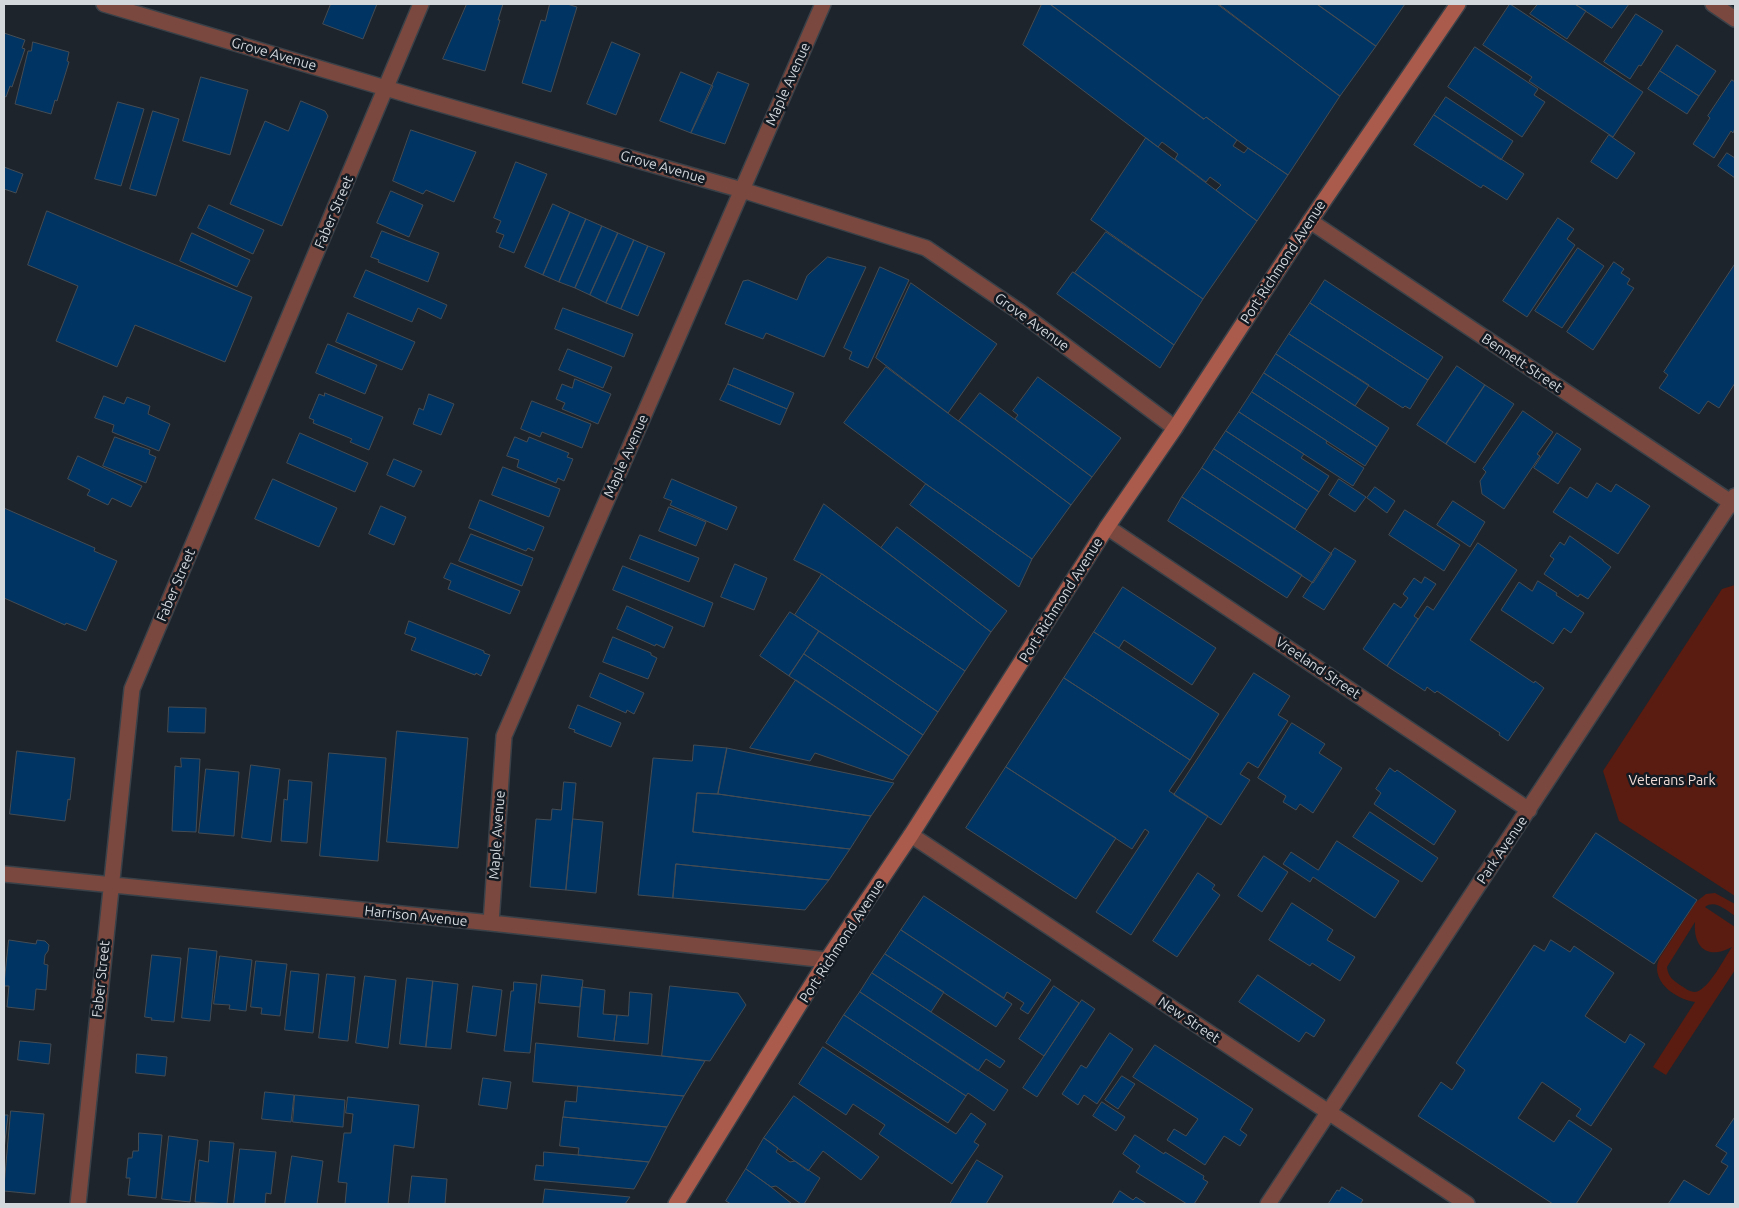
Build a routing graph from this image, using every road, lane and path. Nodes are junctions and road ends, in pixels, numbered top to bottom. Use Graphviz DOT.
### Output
graph roads {
  1 [pos="104,4"];
  2 [pos="421,4"];
  3 [pos="823,4"];
  4 [pos="1458,4"];
  5 [pos="1713,4"];
  6 [pos="1735,18"];
  7 [pos="386,88"];
  8 [pos="742,190"];
  9 [pos="1310,221"];
  10 [pos="1174,428"];
  11 [pos="1734,501"];
  12 [pos="1108,527"];
  13 [pos="1529,810"];
  14 [pos="912,835"];
  15 [pos="4,874"];
  16 [pos="110,885"];
  17 [pos="491,923"];
  18 [pos="827,960"];
  19 [pos="1328,1112"];
  20 [pos="78,1204"];
  21 [pos="676,1204"];
  22 [pos="1268,1204"];
  23 [pos="1467,1204"];
  1 -- 7 [label="street, Grove Avenue"];
  2 -- 7 [label="street, Faber Street"];
  3 -- 8 [label="street, Maple Avenue"];
  4 -- 9 [label="street, Port Richmond Avenue"];
  5 -- 6 [label="street"];
  7 -- 8 [label="street, Grove Avenue"];
  7 -- 16 [label="street, Faber Street"];
  8 -- 10 [label="street, Grove Avenue"];
  8 -- 17 [label="street, Maple Avenue"];
  9 -- 10 [label="street, Port Richmond Avenue"];
  9 -- 11 [label="street, Bennett Street"];
  10 -- 12 [label="street, Port Richmond Avenue"];
  11 -- 13 [label="street, Park Avenue"];
  12 -- 13 [label="street, Vreeland Street"];
  12 -- 14 [label="street, Port Richmond Avenue"];
  13 -- 19 [label="street, Park Avenue"];
  14 -- 18 [label="street, Port Richmond Avenue"];
  14 -- 19 [label="street, New Street"];
  15 -- 16 [label="street, Harrison Avenue"];
  16 -- 17 [label="street, Harrison Avenue"];
  16 -- 20 [label="street, Faber Street"];
  17 -- 18 [label="street, Harrison Avenue"];
  18 -- 21 [label="street, Port Richmond Avenue"];
  19 -- 22 [label="street, Park Avenue"];
  19 -- 23 [label="street, New Street"];
}
